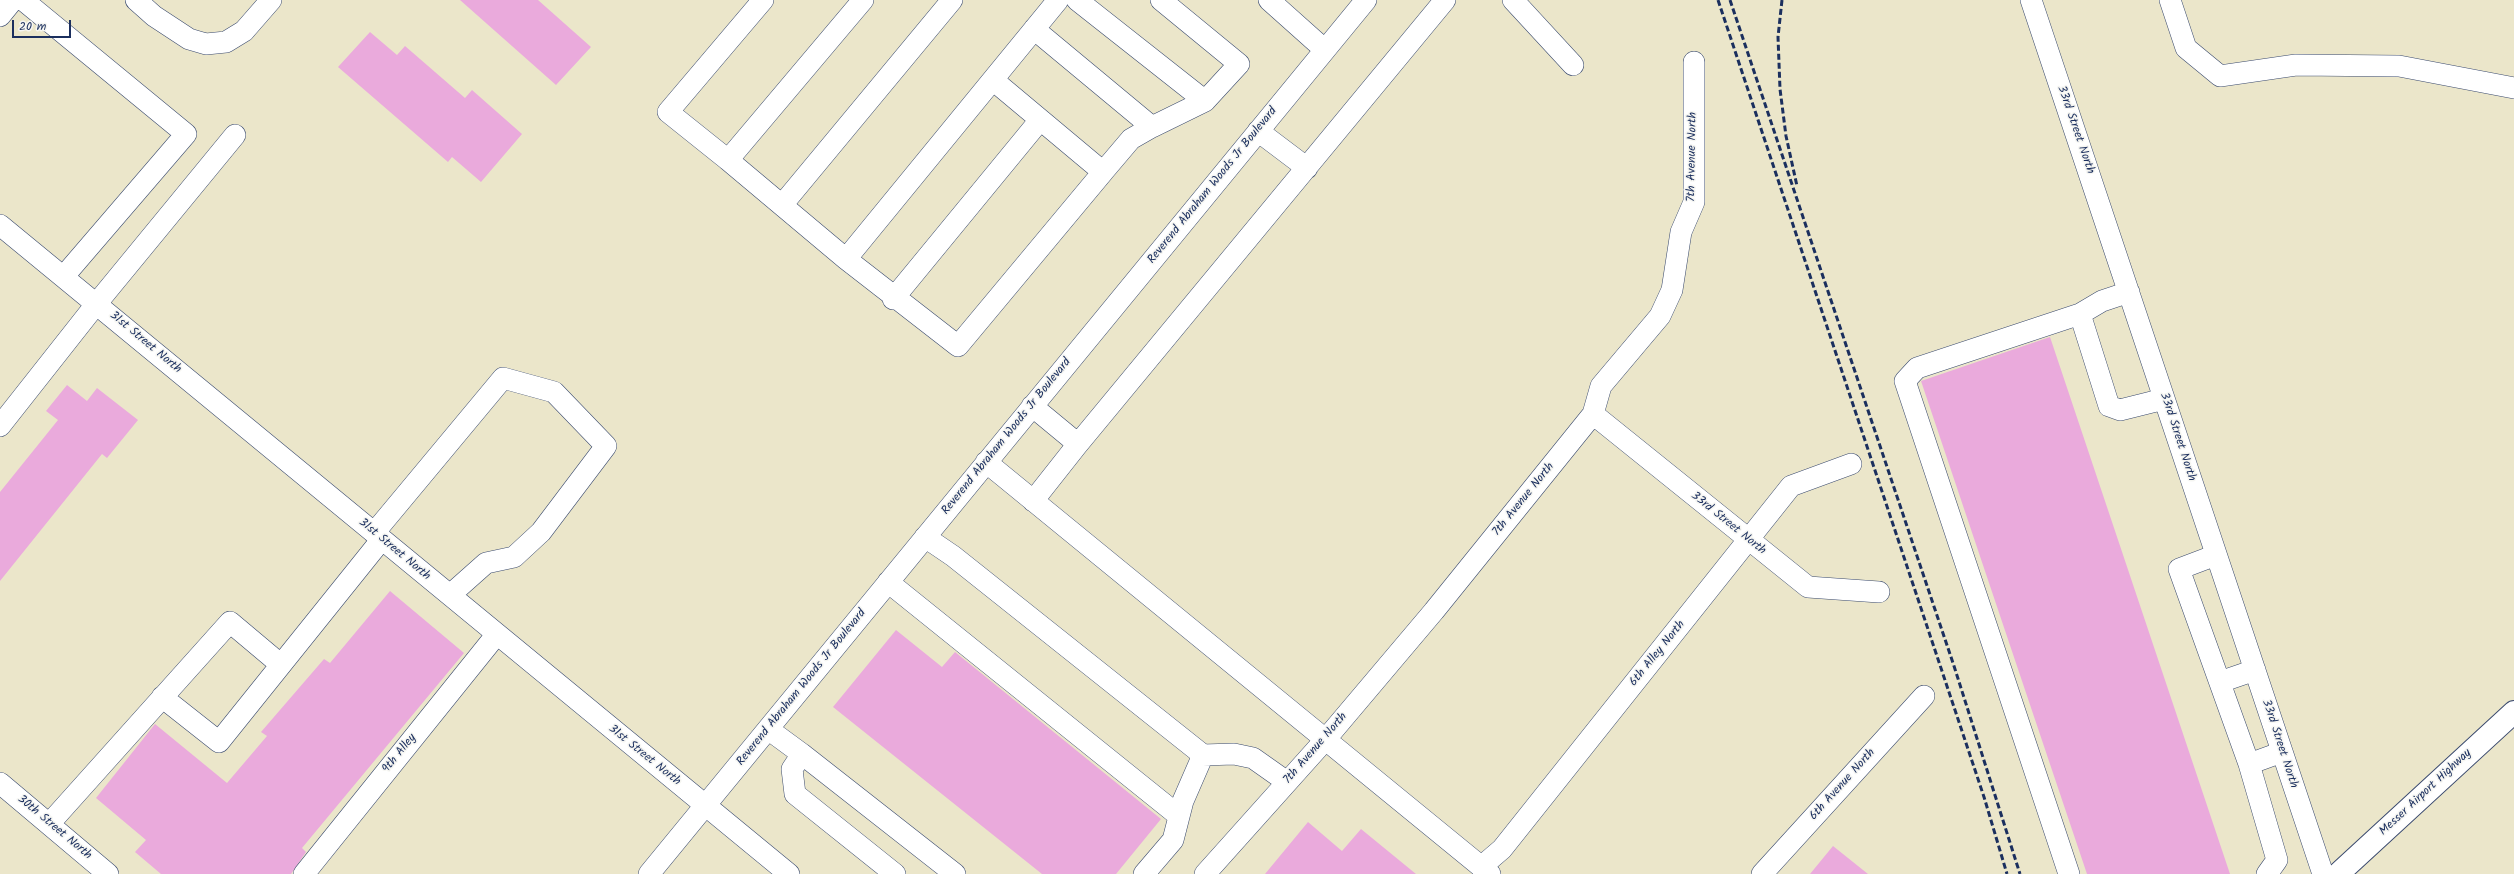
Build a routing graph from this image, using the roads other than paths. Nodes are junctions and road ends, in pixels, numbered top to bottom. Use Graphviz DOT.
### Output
graph roads {
  1 [pos="13,0"];
  2 [pos="23,0"];
  3 [pos="136,0"];
  4 [pos="272,0"];
  5 [pos="762,0"];
  6 [pos="863,0"];
  7 [pos="952,0"];
  8 [pos="1058,0"];
  9 [pos="1077,0"];
  10 [pos="1161,0"];
  11 [pos="1366,0"];
  12 [pos="1445,0"];
  13 [pos="1513,0"];
  14 [pos="2031,0"];
  15 [pos="2170,0"];
  16 [pos="1274,1"];
  17 [pos="0,16"];
  18 [pos="1034,29"];
  19 [pos="1325,50"];
  20 [pos="1694,62"];
  21 [pos="1573,65"];
  22 [pos="993,80"];
  23 [pos="2514,88"];
  24 [pos="1205,101"];
  25 [pos="1040,120"];
  26 [pos="1152,127"];
  27 [pos="1258,131"];
  28 [pos="235,134"];
  29 [pos="728,160"];
  30 [pos="1307,168"];
  31 [pos="1103,172"];
  32 [pos="782,205"];
  33 [pos="0,225"];
  34 [pos="846,260"];
  35 [pos="64,276"];
  36 [pos="2129,292"];
  37 [pos="894,299"];
  38 [pos="97,303"];
  39 [pos="2080,314"];
  40 [pos="2164,399"];
  41 [pos="1032,406"];
  42 [pos="1593,414"];
  43 [pos="0,426"];
  44 [pos="1078,444"];
  45 [pos="986,462"];
  46 [pos="1851,464"];
  47 [pos="1033,501"];
  48 [pos="378,536"];
  49 [pos="925,536"];
  50 [pos="1748,541"];
  51 [pos="2216,555"];
  52 [pos="888,582"];
  53 [pos="1879,592"];
  54 [pos="450,596"];
  55 [pos="497,634"];
  56 [pos="280,664"];
  57 [pos="2255,670"];
  58 [pos="2220,682"];
  59 [pos="1924,696"];
  60 [pos="162,697"];
  61 [pos="2514,712"];
  62 [pos="768,728"];
  63 [pos="1325,740"];
  64 [pos="2282,752"];
  65 [pos="802,754"];
  66 [pos="1203,755"];
  67 [pos="2249,764"];
  68 [pos="1287,782"];
  69 [pos="0,783"];
  70 [pos="705,806"];
  71 [pos="1179,816"];
  72 [pos="49,824"];
  73 [pos="1485,870"];
  74 [pos="108,874"];
  75 [pos="304,874"];
  76 [pos="649,874"];
  77 [pos="789,874"];
  78 [pos="896,874"];
  79 [pos="955,874"];
  80 [pos="1144,874"];
  81 [pos="1205,874"];
  82 [pos="1762,874"];
  83 [pos="2069,874"];
  84 [pos="2267,874"];
  85 [pos="2323,874"];
  86 [pos="2338,874"];
  1 -- 17 [label="street"];
  2 -- 35 [label="street"];
  3 -- 4 [label="street"];
  5 -- 29 [label="street"];
  6 -- 29 [label="street"];
  7 -- 32 [label="street"];
  8 -- 18 [label="street"];
  9 -- 24 [label="street"];
  10 -- 24 [label="street"];
  11 -- 19 [label="street, Reverend Abraham Woods Jr Boulevard"];
  12 -- 30 [label="street"];
  13 -- 21 [label="street"];
  14 -- 36 [label="street, 33rd Street North"];
  15 -- 23 [label="street"];
  16 -- 19 [label="street"];
  18 -- 22 [label="street"];
  18 -- 26 [label="street"];
  19 -- 27 [label="street, Reverend Abraham Woods Jr Boulevard"];
  20 -- 42 [label="street, 7th Avenue North"];
  22 -- 25 [label="street"];
  22 -- 34 [label="street"];
  24 -- 26 [label="street"];
  25 -- 31 [label="street"];
  25 -- 37 [label="street"];
  26 -- 31 [label="street"];
  27 -- 30 [label="street"];
  27 -- 41 [label="street, Reverend Abraham Woods Jr Boulevard"];
  28 -- 38 [label="street"];
  29 -- 32 [label="street"];
  30 -- 44 [label="street"];
  31 -- 37 [label="street"];
  32 -- 34 [label="street"];
  33 -- 35 [label="street, 31st Street North"];
  34 -- 37 [label="street"];
  35 -- 38 [label="street, 31st Street North"];
  36 -- 39 [label="street"];
  36 -- 40 [label="street, 33rd Street North"];
  38 -- 43 [label="street"];
  38 -- 48 [label="street, 31st Street North"];
  39 -- 40 [label="street"];
  39 -- 83 [label="street"];
  40 -- 51 [label="street, 33rd Street North"];
  41 -- 44 [label="street"];
  41 -- 45 [label="street, Reverend Abraham Woods Jr Boulevard"];
  42 -- 50 [label="street, 33rd Street North"];
  42 -- 63 [label="street, 7th Avenue North"];
  44 -- 47 [label="street"];
  45 -- 47 [label="street"];
  45 -- 49 [label="street, Reverend Abraham Woods Jr Boulevard"];
  46 -- 50 [label="street, 6th Alley North"];
  47 -- 63 [label="street"];
  48 -- 54 [label="street, 31st Street North"];
  48 -- 54 [label="street"];
  48 -- 56 [label="street"];
  49 -- 52 [label="street, Reverend Abraham Woods Jr Boulevard"];
  49 -- 66 [label="street"];
  50 -- 53 [label="street, 33rd Street North"];
  50 -- 73 [label="street, 6th Alley North"];
  51 -- 57 [label="street, 33rd Street North"];
  51 -- 58 [label="street"];
  52 -- 62 [label="street, Reverend Abraham Woods Jr Boulevard"];
  52 -- 71 [label="street"];
  54 -- 55 [label="street, 31st Street North"];
  55 -- 70 [label="street, 31st Street North"];
  55 -- 75 [label="street, 9th Alley"];
  56 -- 60 [label="street"];
  56 -- 60 [label="street"];
  57 -- 58 [label="street"];
  57 -- 64 [label="street, 33rd Street North"];
  58 -- 67 [label="street"];
  59 -- 82 [label="street, 6th Avenue North"];
  60 -- 72 [label="street"];
  61 -- 86 [label="main road, Messer Airport Highway"];
  62 -- 65 [label="street"];
  62 -- 70 [label="street, Reverend Abraham Woods Jr Boulevard"];
  63 -- 68 [label="street, 7th Avenue North"];
  63 -- 73 [label="street"];
  64 -- 67 [label="street"];
  64 -- 85 [label="street, 33rd Street North"];
  65 -- 78 [label="street"];
  65 -- 79 [label="street"];
  66 -- 68 [label="street"];
  66 -- 71 [label="street"];
  67 -- 84 [label="street"];
  68 -- 81 [label="street, 7th Avenue North"];
  69 -- 72 [label="street, 30th Street North"];
  70 -- 76 [label="street, Reverend Abraham Woods Jr Boulevard"];
  70 -- 77 [label="street, 31st Street North"];
  71 -- 80 [label="street"];
  72 -- 74 [label="street, 30th Street North"];
}
